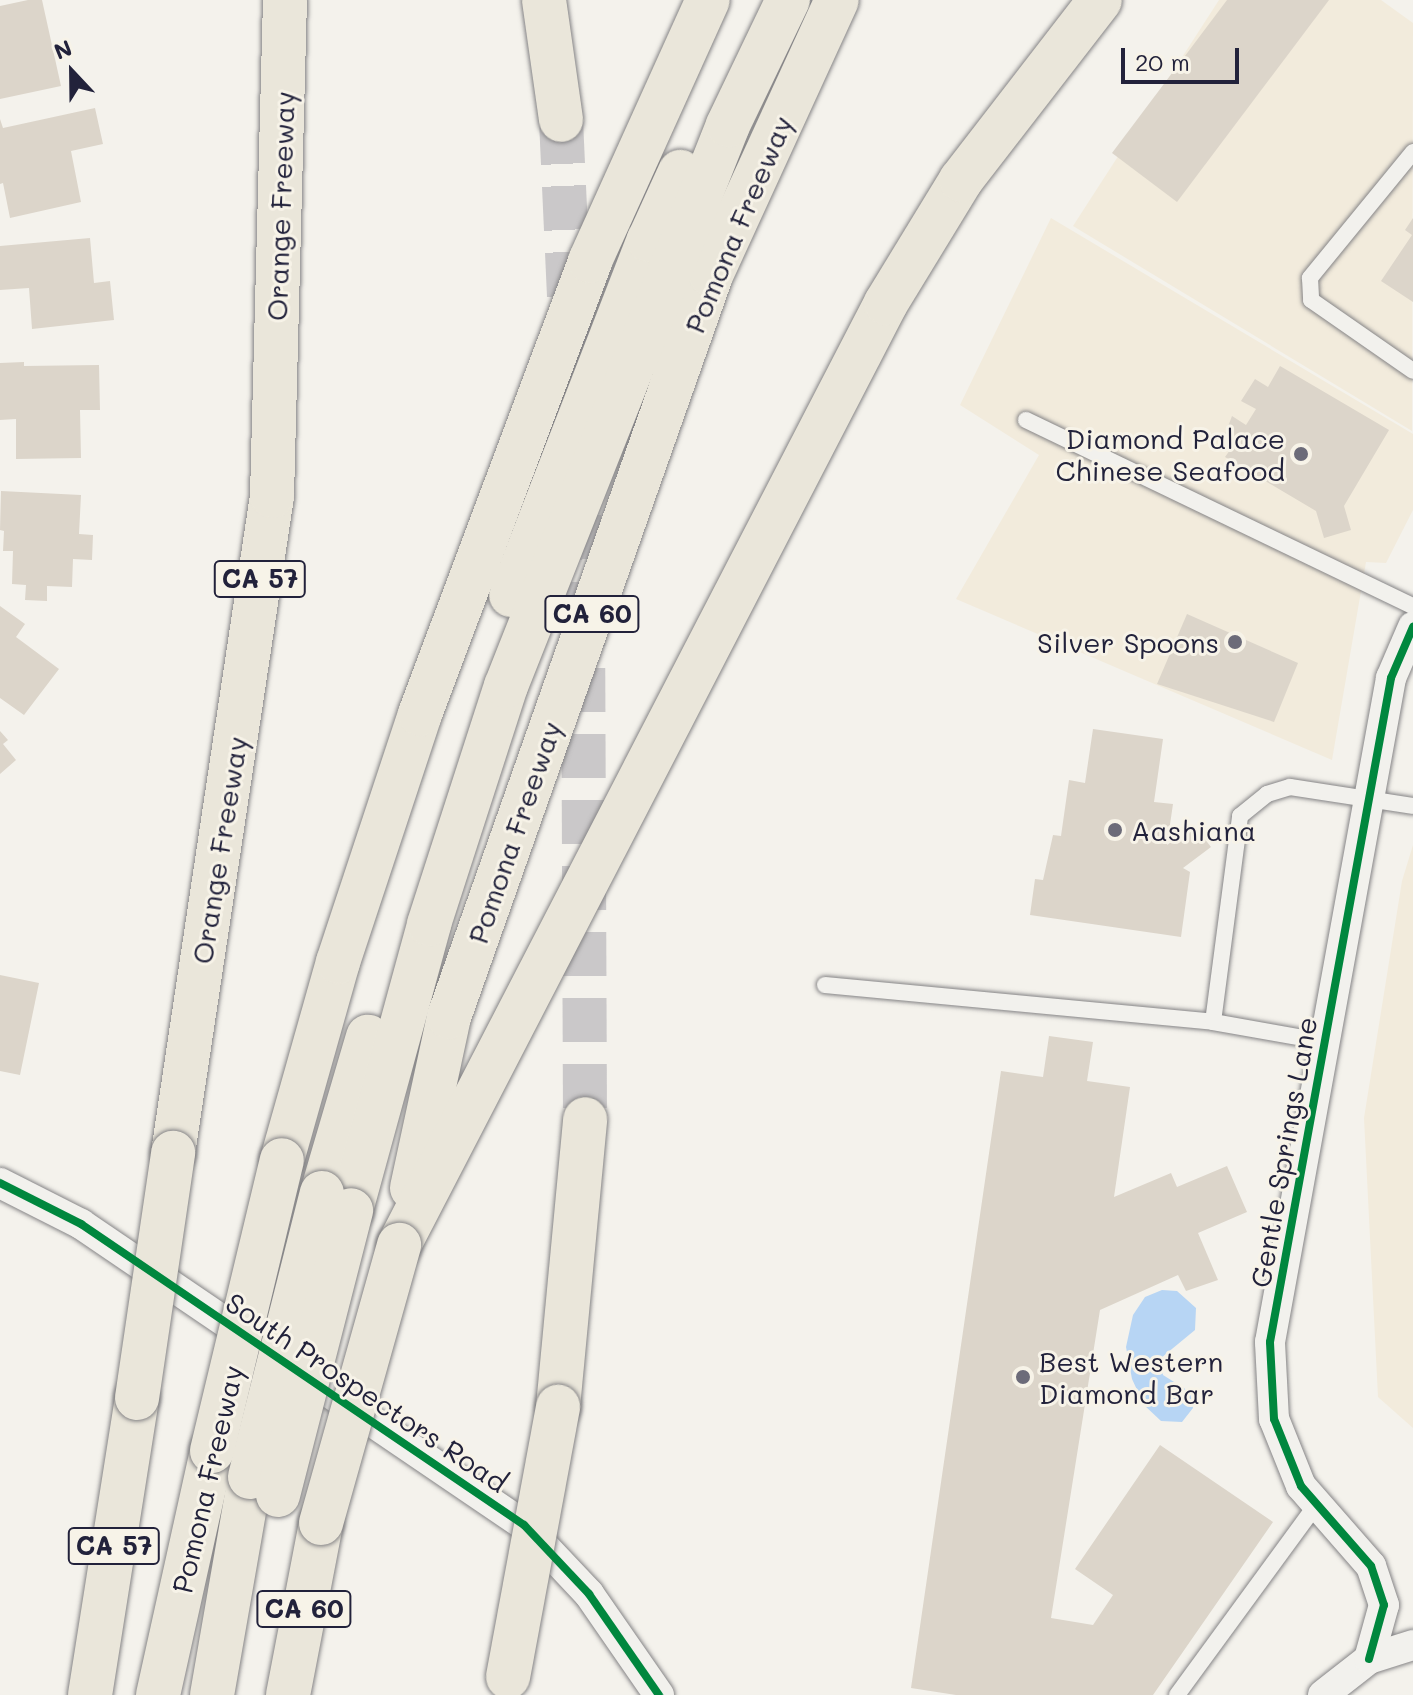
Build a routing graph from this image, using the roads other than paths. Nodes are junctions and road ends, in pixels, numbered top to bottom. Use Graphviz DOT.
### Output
graph roads {
  1 [pos="285,0"];
  2 [pos="544,0"];
  3 [pos="708,0"];
  4 [pos="761,0"];
  5 [pos="788,0"];
  6 [pos="837,0"];
  7 [pos="1100,0"];
  8 [pos="561,120"];
  9 [pos="1413,152"];
  10 [pos="1413,371"];
  11 [pos="1026,420"];
  12 [pos="1413,606"];
  13 [pos="1413,627"];
  14 [pos="1369,800"];
  15 [pos="1413,806"];
  16 [pos="825,985"];
  17 [pos="1213,1022"];
  18 [pos="1325,1042"];
  19 [pos="585,1119"];
  20 [pos="0,1183"];
  21 [pos="337,1202"];
  22 [pos="399,1245"];
  23 [pos="264,1486"];
  24 [pos="1317,1504"];
  25 [pos="1413,1645"];
  26 [pos="1369,1659"];
  27 [pos="506,1686"];
  28 [pos="90,1695"];
  29 [pos="158,1695"];
  30 [pos="212,1695"];
  31 [pos="235,1695"];
  32 [pos="288,1695"];
  33 [pos="659,1695"];
  34 [pos="1177,1695"];
  35 [pos="1323,1695"];
  1 -- 28 [label="highway, Orange Freeway / CA 57, bridge"];
  2 -- 8 [label="highway"];
  3 -- 29 [label="highway, Pomona Freeway, bridge"];
  4 -- 21 [label="highway"];
  5 -- 21 [label="highway"];
  6 -- 22 [label="highway, Pomona Freeway / CA 60"];
  7 -- 22 [label="highway"];
  9 -- 10 [label="lane"];
  11 -- 12 [label="lane"];
  13 -- 14 [label="street, Gentle Springs Lane"];
  14 -- 15 [label="lane"];
  14 -- 17 [label="lane"];
  14 -- 18 [label="street, Gentle Springs Lane"];
  16 -- 17 [label="lane"];
  17 -- 18 [label="lane"];
  18 -- 24 [label="street, Gentle Springs Lane"];
  19 -- 27 [label="highway, bridge"];
  20 -- 33 [label="street, South Prospectors Road"];
  21 -- 23 [label="highway, bridge"];
  22 -- 32 [label="highway, Pomona Freeway / CA 60, bridge"];
  23 -- 30 [label="highway"];
  23 -- 31 [label="highway"];
  24 -- 26 [label="street, Gentle Springs Lane"];
  24 -- 34 [label="lane"];
  25 -- 26 [label="street"];
  26 -- 35 [label="street"];
}
